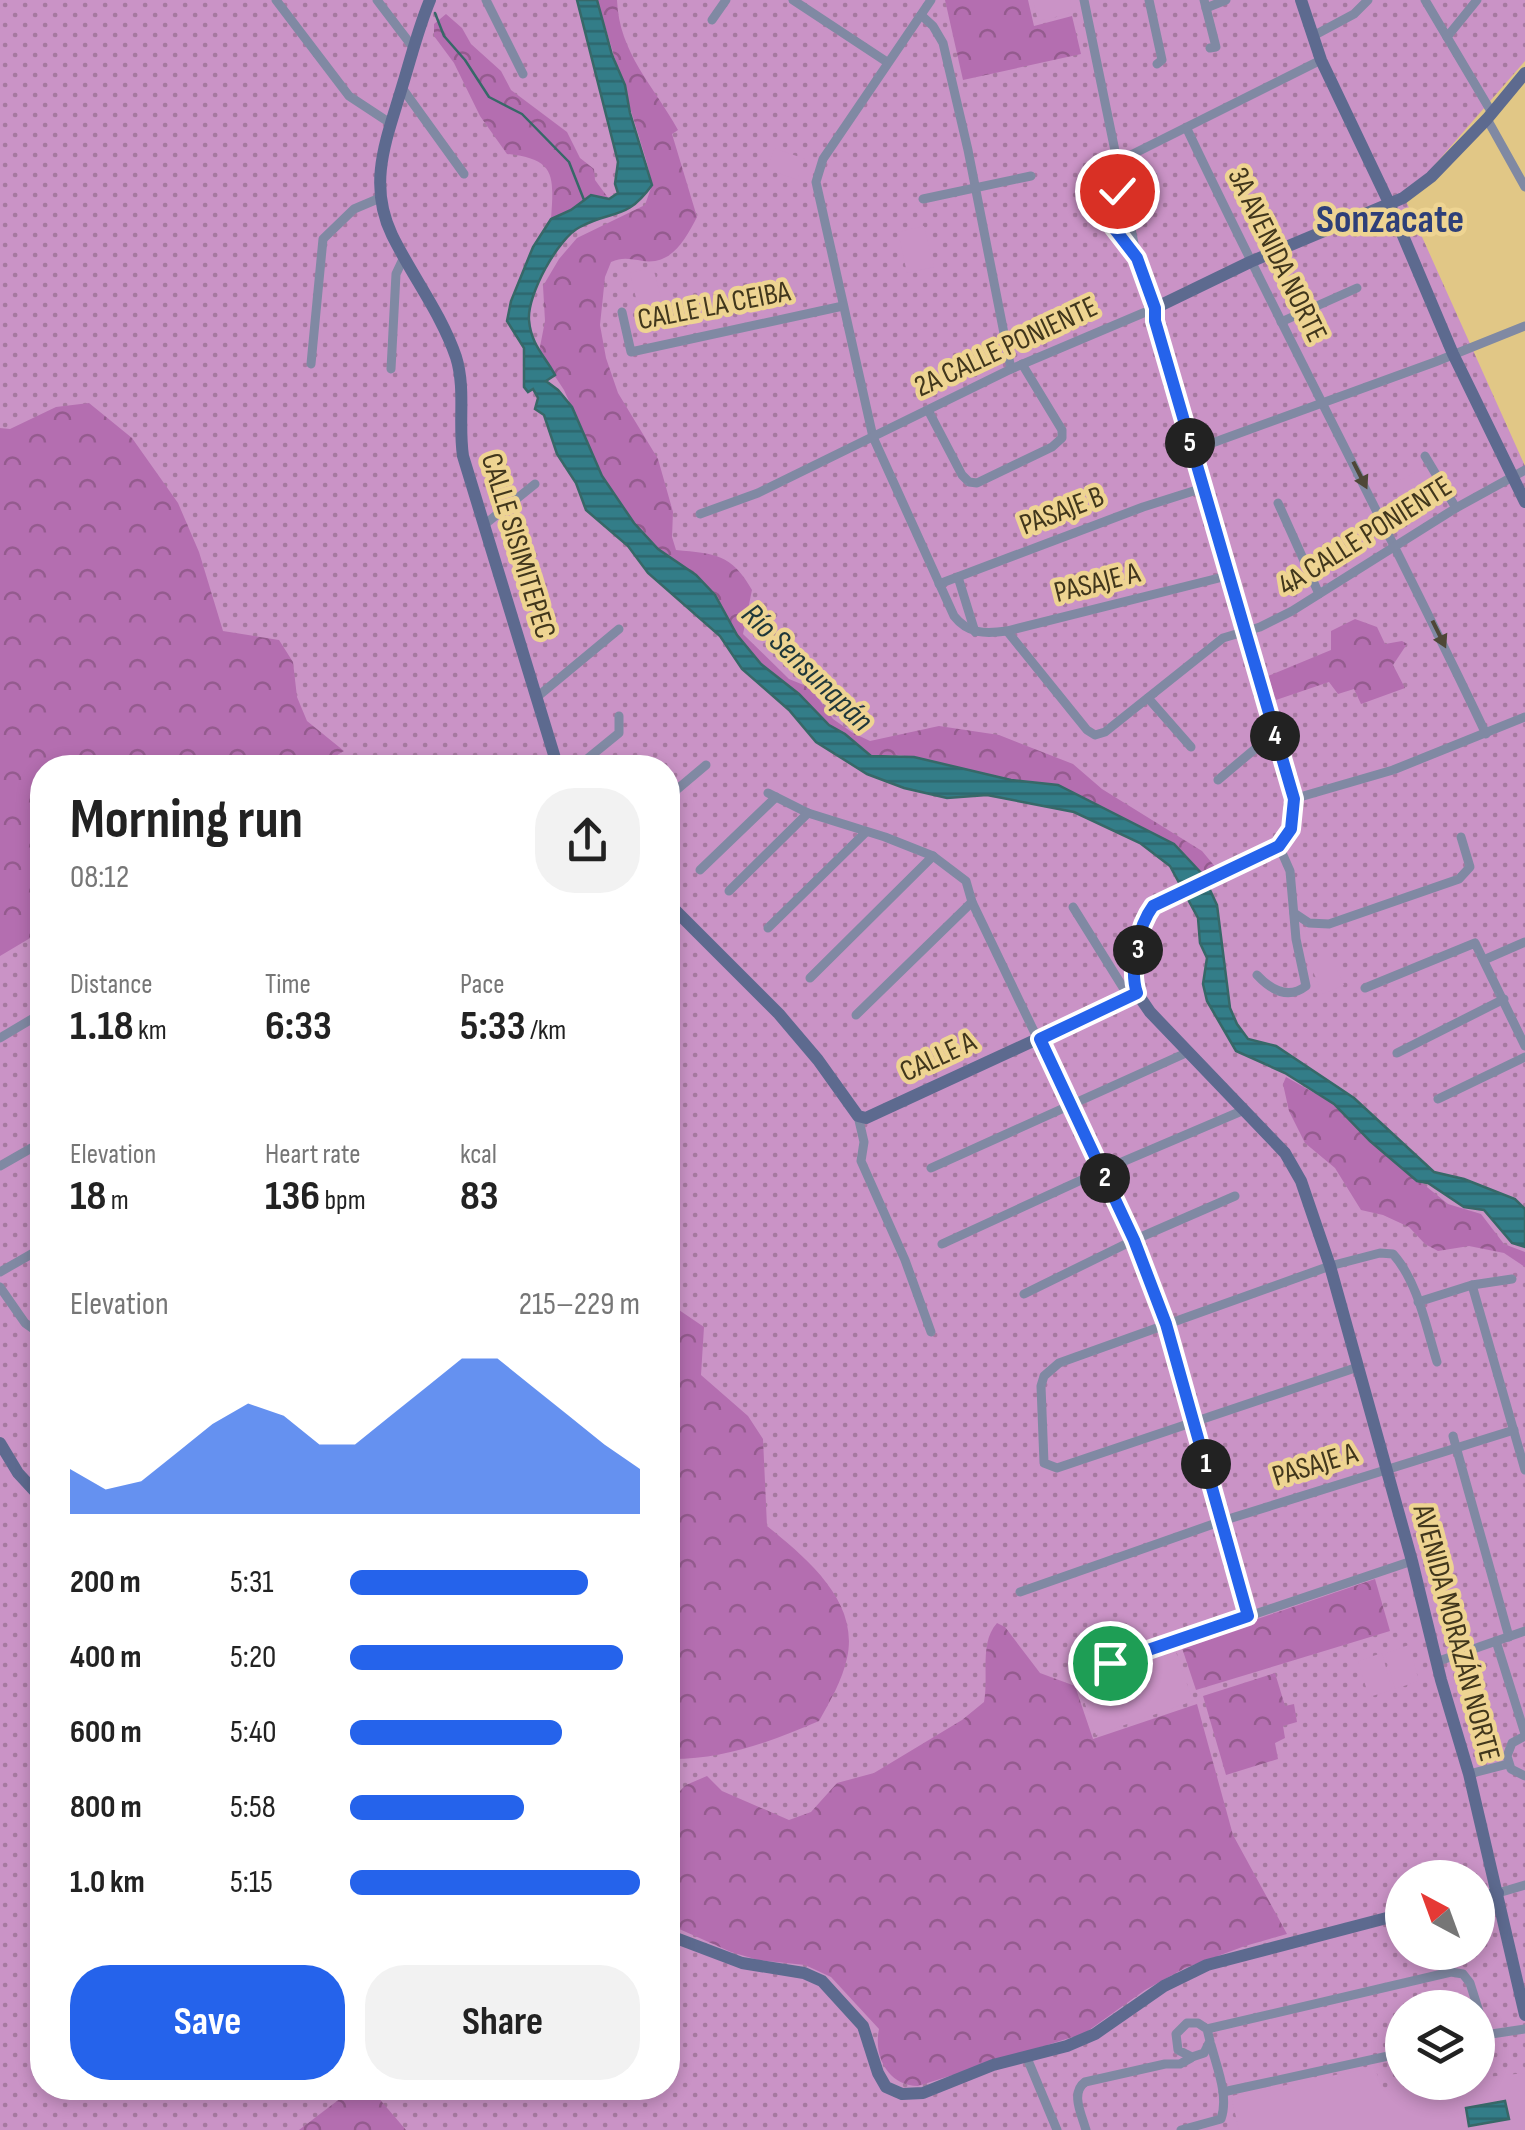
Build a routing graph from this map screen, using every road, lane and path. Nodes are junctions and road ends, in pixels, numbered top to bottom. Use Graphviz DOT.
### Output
graph roads {
  1 [pos="276,0"];
  2 [pos="378,0"];
  3 [pos="430,0"];
  4 [pos="486,0"];
  5 [pos="726,0"];
  6 [pos="793,0"];
  7 [pos="931,0"];
  8 [pos="1098,0"];
  9 [pos="1150,0"];
  10 [pos="1226,0"];
  11 [pos="1301,0"];
  12 [pos="1368,0"];
  13 [pos="1425,0"];
  14 [pos="1477,0"];
  15 [pos="1084,3"];
  16 [pos="1205,4"];
  17 [pos="921,15"];
  18 [pos="712,20"];
  19 [pos="1312,36"];
  20 [pos="1447,37"];
  21 [pos="412,46"];
  22 [pos="1210,48"];
  23 [pos="1321,60"];
  24 [pos="888,62"];
  25 [pos="1157,64"];
  26 [pos="1525,73"];
  27 [pos="522,74"];
  28 [pos="402,88"];
  29 [pos="1489,116"];
  30 [pos="390,123"];
  31 [pos="1187,129"];
  32 [pos="1118,162"];
  33 [pos="464,174"];
  34 [pos="1031,176"];
  35 [pos="1121,178"];
  36 [pos="1525,186"];
  37 [pos="976,188"];
  38 [pos="380,198"];
  39 [pos="923,199"];
  40 [pos="1390,205"];
  41 [pos="404,257"];
  42 [pos="1137,258"];
  43 [pos="1250,262"];
  44 [pos="1357,288"];
  45 [pos="843,306"];
  46 [pos="1155,308"];
  47 [pos="622,312"];
  48 [pos="1281,322"];
  49 [pos="1525,326"];
  50 [pos="1454,354"];
  51 [pos="311,364"];
  52 [pos="1016,367"];
  53 [pos="392,368"];
  54 [pos="1323,404"];
  55 [pos="928,410"];
  56 [pos="873,437"];
  57 [pos="1193,450"];
  58 [pos="1425,456"];
  59 [pos="1519,473"];
  60 [pos="534,484"];
  61 [pos="1203,488"];
  62 [pos="1525,502"];
  63 [pos="1278,503"];
  64 [pos="1456,508"];
  65 [pos="700,514"];
  66 [pos="484,525"];
  67 [pos="1396,546"];
  68 [pos="1227,576"];
  69 [pos="958,577"];
  70 [pos="940,584"];
  71 [pos="1320,594"];
  72 [pos="619,629"];
  73 [pos="1007,631"];
  74 [pos="1243,632"];
  75 [pos="977,633"];
  76 [pos="537,696"];
  77 [pos="1148,698"];
  78 [pos="618,716"];
  79 [pos="1525,718"];
  80 [pos="1274,733"];
  81 [pos="1486,734"];
  82 [pos="1191,747"];
  83 [pos="554,755"];
  84 [pos="592,755"];
  85 [pos="706,765"];
  86 [pos="1218,780"];
  87 [pos="680,787"];
  88 [pos="1294,799"];
  89 [pos="808,813"];
  90 [pos="866,832"];
  91 [pos="1461,837"];
  92 [pos="1279,846"];
  93 [pos="933,856"];
  94 [pos="700,870"];
  95 [pos="729,891"];
  96 [pos="972,902"];
  97 [pos="1072,907"];
  98 [pos="1294,913"];
  99 [pos="680,915"];
  100 [pos="768,928"];
  101 [pos="1525,942"];
  102 [pos="1486,960"];
  103 [pos="1256,975"];
  104 [pos="810,978"];
  105 [pos="1365,988"];
  106 [pos="1133,995"];
  107 [pos="1504,999"];
  108 [pos="856,1014"];
  109 [pos="30,1021"];
  110 [pos="0,1038"];
  111 [pos="1040,1039"];
  112 [pos="1525,1046"];
  113 [pos="1186,1052"];
  114 [pos="1397,1053"];
  115 [pos="1525,1058"];
  116 [pos="1438,1099"];
  117 [pos="1070,1102"];
  118 [pos="1244,1110"];
  119 [pos="858,1116"];
  120 [pos="30,1149"];
  121 [pos="0,1166"];
  122 [pos="931,1168"];
  123 [pos="1101,1170"];
  124 [pos="1234,1196"];
  125 [pos="1134,1240"];
  126 [pos="942,1244"];
  127 [pos="30,1255"];
  128 [pos="1330,1266"];
  129 [pos="0,1272"];
  130 [pos="1512,1279"];
  131 [pos="1472,1285"];
  132 [pos="0,1286"];
  133 [pos="1024,1294"];
  134 [pos="1418,1302"];
  135 [pos="1166,1324"];
  136 [pos="30,1326"];
  137 [pos="931,1332"];
  138 [pos="1437,1362"];
  139 [pos="1358,1367"];
  140 [pos="1194,1423"];
  141 [pos="1514,1430"];
  142 [pos="1454,1442"];
  143 [pos="0,1443"];
  144 [pos="1387,1469"];
  145 [pos="1525,1470"];
  146 [pos="30,1486"];
  147 [pos="1222,1520"];
  148 [pos="1412,1561"];
  149 [pos="1020,1592"];
  150 [pos="1248,1616"];
  151 [pos="1525,1631"];
  152 [pos="1508,1636"];
  153 [pos="1496,1642"];
  154 [pos="1436,1662"];
  155 [pos="1110,1663"];
  156 [pos="1525,1735"];
  157 [pos="1508,1764"];
  158 [pos="1468,1774"];
  159 [pos="1525,1776"];
  160 [pos="1525,1885"];
  161 [pos="1498,1893"];
  162 [pos="1495,1894"];
  163 [pos="1385,1919"];
  164 [pos="680,1939"];
  165 [pos="1472,1990"];
  166 [pos="1525,2010"];
  167 [pos="1207,2029"];
  168 [pos="1525,2029"];
  169 [pos="1495,2033"];
  170 [pos="1210,2042"];
  171 [pos="1178,2050"];
  172 [pos="1385,2056"];
  173 [pos="1195,2057"];
  174 [pos="1027,2058"];
  175 [pos="1164,2064"];
  176 [pos="1218,2069"];
  177 [pos="1223,2092"];
  178 [pos="1056,2130"];
  179 [pos="1086,2130"];
  180 [pos="1181,2130"];
  1 -- 30 [label="street"];
  2 -- 21 [label="street"];
  3 -- 21 [label="street, CALLE SISIMITEPEC"];
  4 -- 27 [label="street"];
  5 -- 18 [label="street"];
  6 -- 24 [label="street"];
  7 -- 17 [label="street"];
  8 -- 15 [label="street"];
  9 -- 25 [label="street"];
  10 -- 16 [label="street"];
  11 -- 19 [label="street"];
  12 -- 19 [label="street"];
  13 -- 20 [label="street"];
  14 -- 20 [label="street"];
  15 -- 32 [label="street"];
  16 -- 22 [label="street"];
  17 -- 24 [label="street"];
  17 -- 37 [label="street"];
  19 -- 23 [label="street"];
  20 -- 29 [label="street"];
  21 -- 28 [label="street, CALLE SISIMITEPEC"];
  23 -- 31 [label="street"];
  23 -- 40 [label="street"];
  24 -- 45 [label="street"];
  26 -- 29 [label="street, 2A CALLE PONIENTE"];
  28 -- 30 [label="street, CALLE SISIMITEPEC"];
  28 -- 33 [label="street"];
  29 -- 36 [label="street"];
  29 -- 40 [label="street, 2A CALLE PONIENTE"];
  30 -- 38 [label="street, CALLE SISIMITEPEC"];
  31 -- 32 [label="street"];
  31 -- 43 [label="street, 3A AVENIDA NORTE"];
  32 -- 35 [label="street"];
  34 -- 37 [label="street"];
  35 -- 42 [label="street"];
  35 -- 42 [label="street"];
  37 -- 39 [label="street"];
  37 -- 52 [label="street"];
  38 -- 41 [label="street, CALLE SISIMITEPEC"];
  38 -- 51 [label="street"];
  40 -- 43 [label="street, 2A CALLE PONIENTE"];
  40 -- 50 [label="street"];
  41 -- 53 [label="street"];
  41 -- 66 [label="street, CALLE SISIMITEPEC"];
  42 -- 46 [label="street"];
  43 -- 46 [label="street, 2A CALLE PONIENTE"];
  43 -- 48 [label="street, 3A AVENIDA NORTE"];
  44 -- 48 [label="street"];
  45 -- 47 [label="street, CALLE LA CEIBA"];
  45 -- 56 [label="street"];
  46 -- 52 [label="street, 2A CALLE PONIENTE"];
  46 -- 57 [label="street"];
  48 -- 54 [label="street, 3A AVENIDA NORTE"];
  49 -- 50 [label="street"];
  50 -- 54 [label="street"];
  50 -- 59 [label="street"];
  52 -- 55 [label="street, 2A CALLE PONIENTE"];
  52 -- 55 [label="street"];
  54 -- 57 [label="street"];
  54 -- 67 [label="street, 3A AVENIDA NORTE, one-way"];
  55 -- 56 [label="street, 2A CALLE PONIENTE"];
  56 -- 65 [label="street, 2A CALLE PONIENTE"];
  56 -- 70 [label="street"];
  57 -- 61 [label="street"];
  58 -- 64 [label="street"];
  59 -- 62 [label="street"];
  59 -- 64 [label="street, 4A CALLE PONIENTE"];
  60 -- 66 [label="street"];
  61 -- 68 [label="street"];
  61 -- 69 [label="street, PASAJE B"];
  63 -- 71 [label="street"];
  64 -- 67 [label="street, 4A CALLE PONIENTE"];
  66 -- 76 [label="street, CALLE SISIMITEPEC"];
  67 -- 71 [label="street, 4A CALLE PONIENTE"];
  67 -- 81 [label="street, 3A AVENIDA NORTE, one-way"];
  68 -- 73 [label="street, PASAJE A"];
  68 -- 74 [label="street"];
  69 -- 70 [label="street, PASAJE B"];
  69 -- 75 [label="street"];
  70 -- 75 [label="street"];
  71 -- 74 [label="street, 4A CALLE PONIENTE"];
  72 -- 76 [label="street"];
  73 -- 75 [label="street, PASAJE A"];
  73 -- 77 [label="street, 4A CALLE PONIENTE"];
  74 -- 77 [label="street, 4A CALLE PONIENTE"];
  74 -- 80 [label="street"];
  76 -- 83 [label="street, CALLE SISIMITEPEC"];
  77 -- 82 [label="street"];
  78 -- 84 [label="street"];
  79 -- 81 [label="street"];
  80 -- 86 [label="street"];
  80 -- 88 [label="street"];
  81 -- 88 [label="street"];
  85 -- 87 [label="street"];
  88 -- 92 [label="street"];
  89 -- 90 [label="street"];
  89 -- 94 [label="street"];
  89 -- 95 [label="street"];
  90 -- 93 [label="street"];
  90 -- 100 [label="street"];
  91 -- 98 [label="street"];
  92 -- 98 [label="street"];
  92 -- 106 [label="street"];
  93 -- 96 [label="street"];
  93 -- 104 [label="street"];
  96 -- 108 [label="street"];
  96 -- 111 [label="street"];
  97 -- 106 [label="street"];
  98 -- 103 [label="street"];
  99 -- 119 [label="street"];
  101 -- 102 [label="street"];
  102 -- 105 [label="street"];
  102 -- 107 [label="street"];
  106 -- 111 [label="street, CALLE A"];
  106 -- 113 [label="street, AVENIDA MORAZÁN NORTE"];
  107 -- 112 [label="street"];
  107 -- 114 [label="street"];
  109 -- 110 [label="street"];
  111 -- 117 [label="street"];
  111 -- 119 [label="street, CALLE A"];
  113 -- 117 [label="street"];
  113 -- 118 [label="street, AVENIDA MORAZÁN NORTE"];
  115 -- 116 [label="street"];
  117 -- 122 [label="street"];
  117 -- 123 [label="street"];
  118 -- 123 [label="street"];
  118 -- 128 [label="street, AVENIDA MORAZÁN NORTE"];
  119 -- 137 [label="street"];
  120 -- 121 [label="street"];
  123 -- 125 [label="street"];
  123 -- 126 [label="street"];
  124 -- 125 [label="street"];
  125 -- 133 [label="street"];
  125 -- 135 [label="street"];
  127 -- 129 [label="street"];
  128 -- 134 [label="street"];
  128 -- 135 [label="street"];
  128 -- 139 [label="street, AVENIDA MORAZÁN NORTE"];
  130 -- 131 [label="street"];
  131 -- 134 [label="street"];
  131 -- 141 [label="street"];
  132 -- 136 [label="street"];
  134 -- 138 [label="street"];
  135 -- 140 [label="street"];
  135 -- 140 [label="street"];
  139 -- 140 [label="street"];
  139 -- 144 [label="street, AVENIDA MORAZÁN NORTE"];
  140 -- 147 [label="street"];
  141 -- 142 [label="street, PASAJE A"];
  141 -- 145 [label="street"];
  142 -- 144 [label="street, PASAJE A"];
  142 -- 152 [label="street"];
  143 -- 146 [label="street"];
  144 -- 147 [label="street, PASAJE A"];
  144 -- 148 [label="street, AVENIDA MORAZÁN NORTE"];
  147 -- 149 [label="street, PASAJE A"];
  147 -- 150 [label="street"];
  148 -- 150 [label="street"];
  148 -- 154 [label="street, AVENIDA MORAZÁN NORTE"];
  150 -- 155 [label="street"];
  151 -- 152 [label="street"];
  152 -- 153 [label="street"];
  153 -- 154 [label="street"];
  153 -- 156 [label="street"];
  154 -- 158 [label="street, AVENIDA MORAZÁN NORTE"];
  156 -- 157 [label="street"];
  157 -- 158 [label="street"];
  157 -- 159 [label="street"];
  158 -- 161 [label="street, AVENIDA MORAZÁN NORTE"];
  160 -- 161 [label="street"];
  161 -- 162 [label="street"];
  161 -- 166 [label="street, AVENIDA MORAZÁN NORTE"];
  163 -- 174 [label="street"];
  164 -- 174 [label="street"];
  165 -- 167 [label="street"];
  167 -- 170 [label="street"];
  167 -- 171 [label="street"];
  168 -- 169 [label="street"];
  170 -- 173 [label="street"];
  170 -- 176 [label="street"];
  171 -- 173 [label="street"];
  171 -- 175 [label="street"];
  172 -- 177 [label="street"];
  173 -- 175 [label="street"];
  173 -- 176 [label="street"];
  174 -- 178 [label="street"];
  175 -- 179 [label="street"];
  176 -- 177 [label="street"];
  177 -- 180 [label="street"];
}
